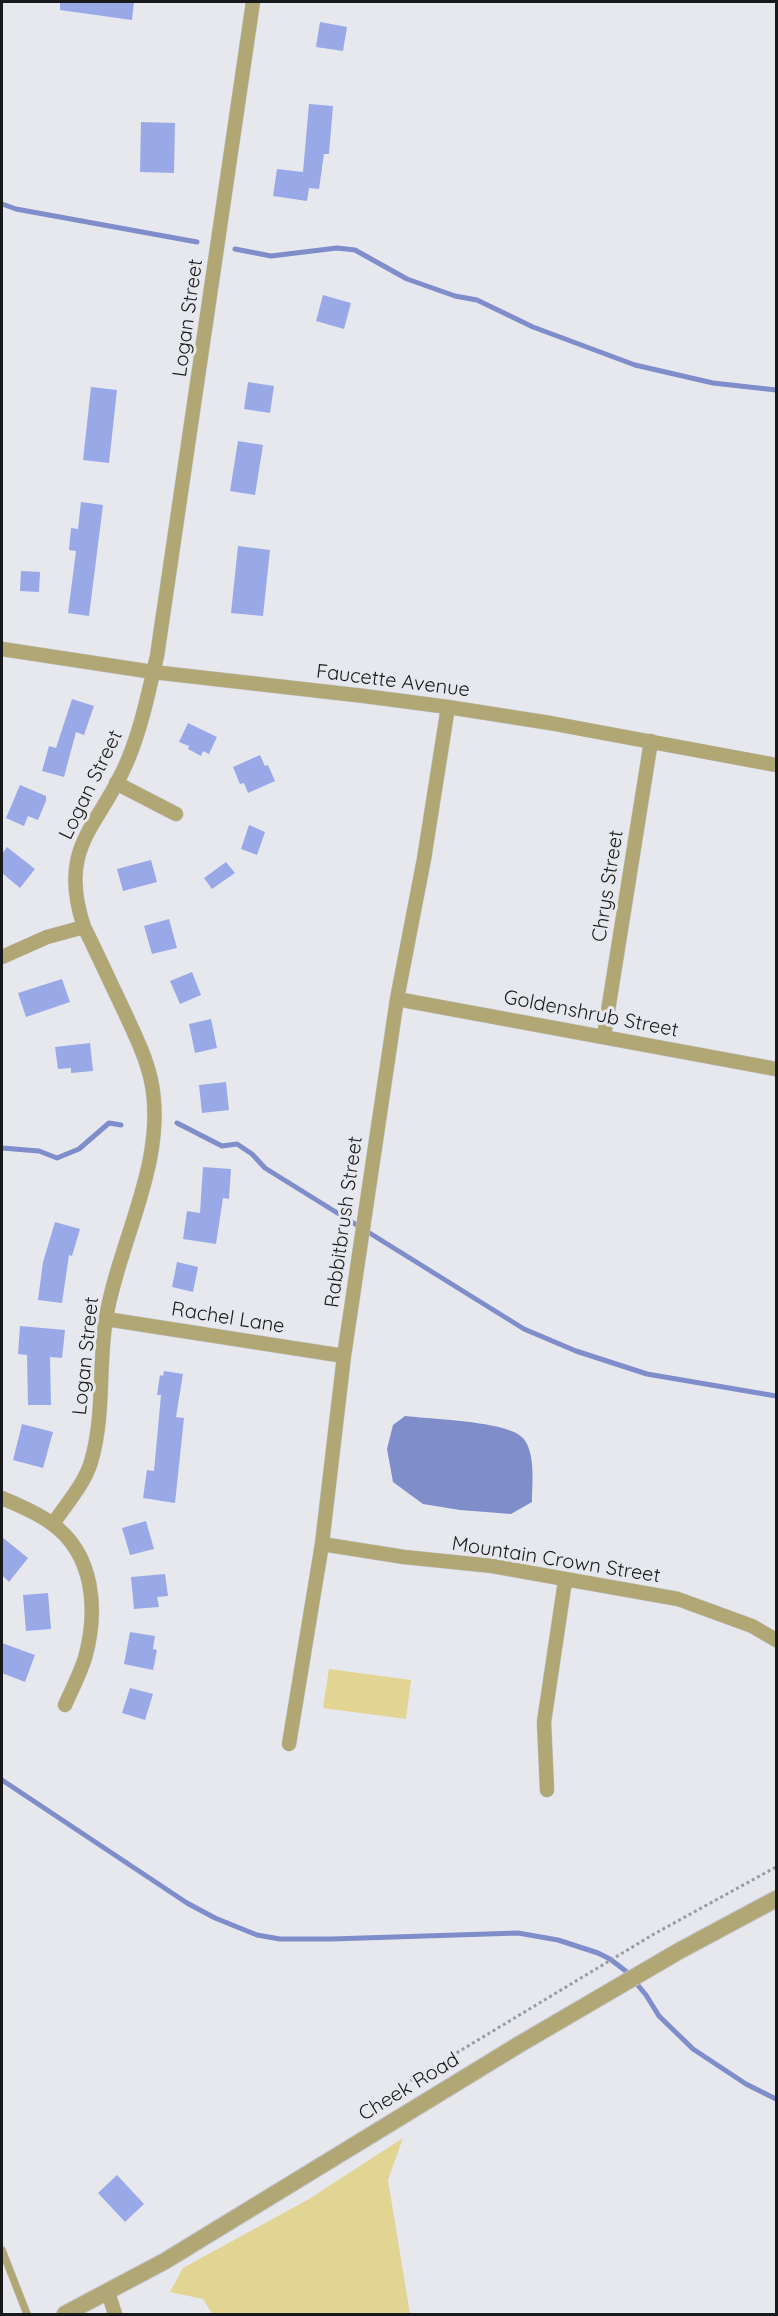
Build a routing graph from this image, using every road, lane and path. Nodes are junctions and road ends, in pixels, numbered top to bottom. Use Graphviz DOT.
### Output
graph roads {
  1 [pos="253,2"];
  2 [pos="2,649"];
  3 [pos="153,672"];
  4 [pos="448,707"];
  5 [pos="651,741"];
  6 [pos="777,765"];
  7 [pos="116,783"];
  8 [pos="176,814"];
  9 [pos="84,927"];
  10 [pos="2,957"];
  11 [pos="398,999"];
  12 [pos="604,1036"];
  13 [pos="777,1069"];
  14 [pos="106,1319"];
  15 [pos="344,1356"];
  16 [pos="2,1498"];
  17 [pos="53,1524"];
  18 [pos="322,1544"];
  19 [pos="565,1581"];
  20 [pos="777,1640"];
  21 [pos="65,1705"];
  22 [pos="289,1744"];
  23 [pos="547,1790"];
  24 [pos="777,1867"];
  25 [pos="777,1899"];
  26 [pos="395,2090"];
  27 [pos="2,2250"];
  28 [pos="108,2292"];
  29 [pos="27,2314"];
  30 [pos="65,2314"];
  31 [pos="115,2314"];
  1 -- 3 [label="street, Logan Street"];
  2 -- 3 [label="street, Faucette Avenue"];
  3 -- 4 [label="street, Faucette Avenue"];
  3 -- 7 [label="street, Logan Street"];
  4 -- 5 [label="street, Faucette Avenue"];
  4 -- 11 [label="street, Rabbitbrush Street"];
  5 -- 6 [label="street, Faucette Avenue"];
  5 -- 12 [label="street, Chrys Street"];
  7 -- 8 [label="street"];
  7 -- 9 [label="street, Logan Street"];
  9 -- 10 [label="street"];
  9 -- 14 [label="street, Logan Street"];
  11 -- 12 [label="street, Goldenshrub Street"];
  11 -- 15 [label="street, Rabbitbrush Street"];
  12 -- 13 [label="street, Goldenshrub Street"];
  14 -- 15 [label="street, Rachel Lane"];
  14 -- 17 [label="street, Logan Street"];
  15 -- 18 [label="street, Rabbitbrush Street"];
  16 -- 17 [label="street"];
  17 -- 21 [label="street"];
  18 -- 19 [label="street, Mountain Crown Street"];
  18 -- 22 [label="street, Rabbitbrush Street"];
  19 -- 20 [label="street, Mountain Crown Street"];
  19 -- 23 [label="street"];
  24 -- 26 [label="path"];
  25 -- 28 [label="street, Cheek Road"];
  27 -- 29 [label="lane"];
  28 -- 30 [label="street, Cheek Road"];
  28 -- 31 [label="street"];
}
